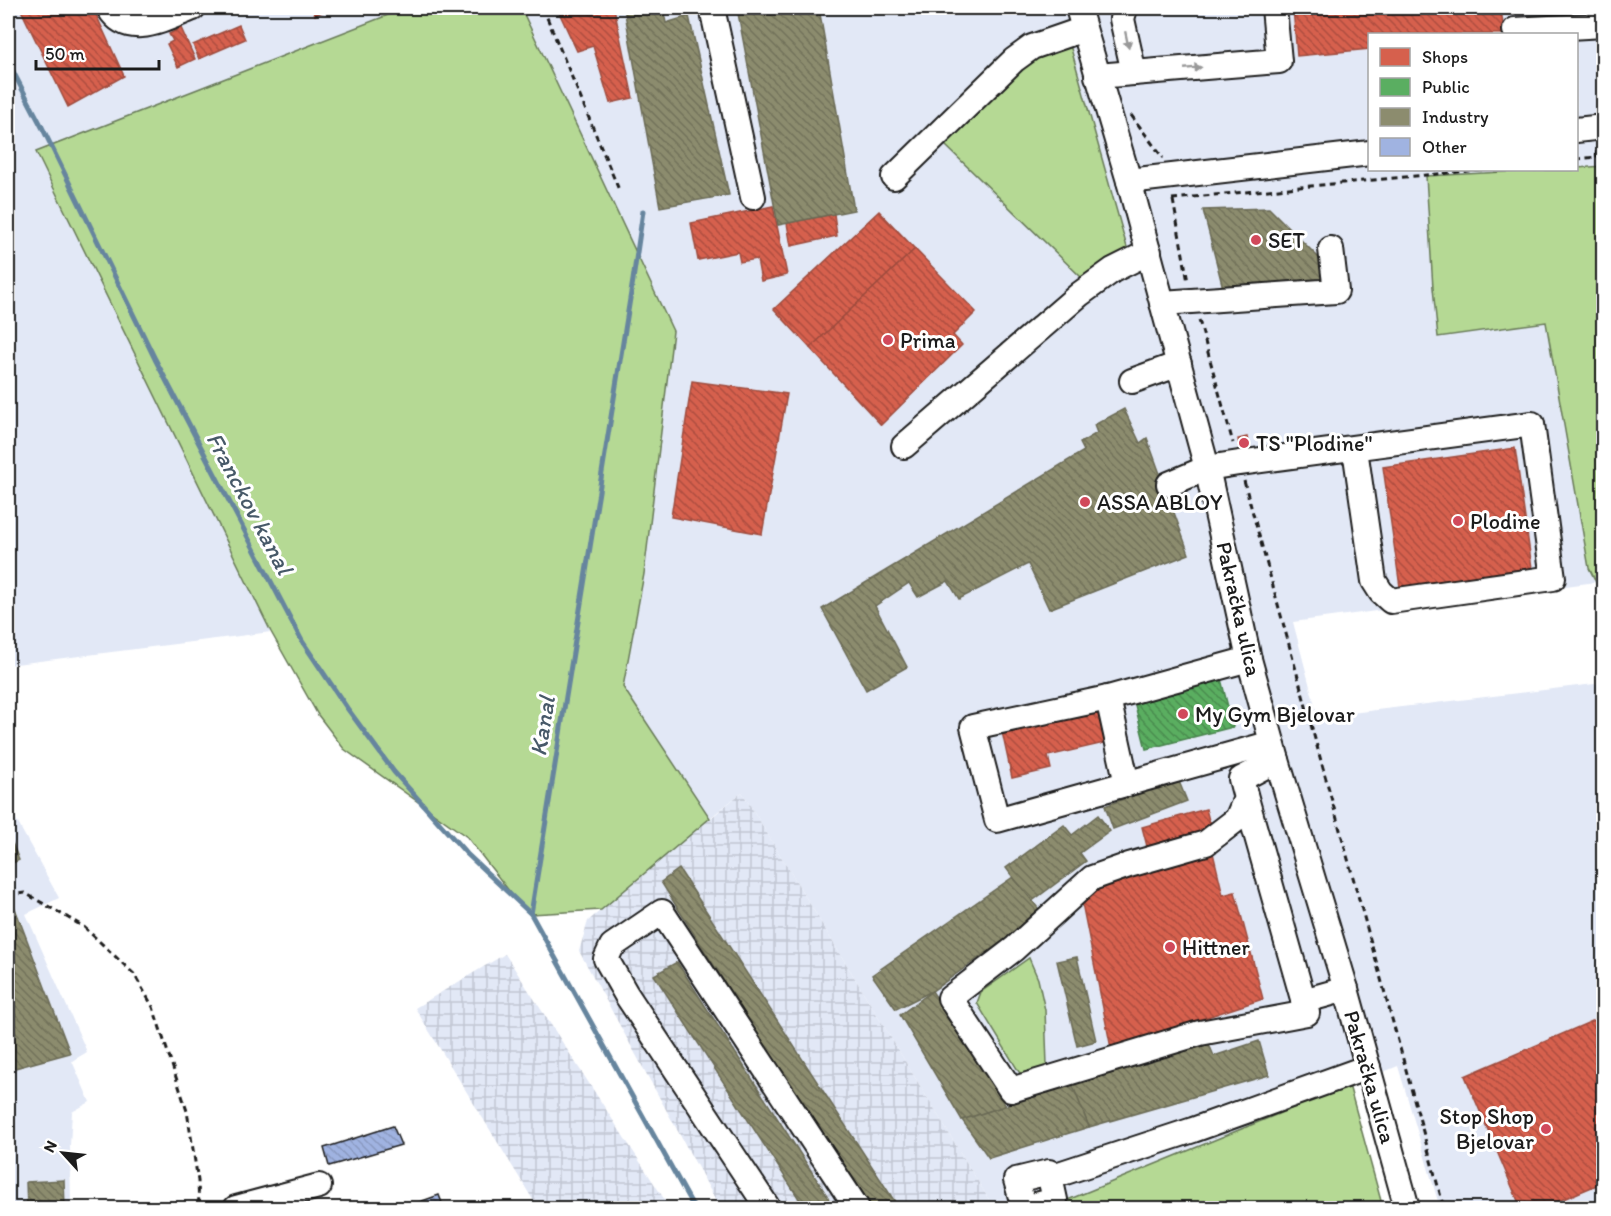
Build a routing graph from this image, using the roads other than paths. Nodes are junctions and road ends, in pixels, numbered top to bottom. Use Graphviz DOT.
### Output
graph roads {
  1 [pos="110,8"];
  2 [pos="193,8"];
  3 [pos="712,8"];
  4 [pos="1125,8"];
  5 [pos="1274,8"];
  6 [pos="1081,18"];
  7 [pos="1604,26"];
  8 [pos="1515,30"];
  9 [pos="1134,73"];
  10 [pos="1097,76"];
  11 [pos="1368,153"];
  12 [pos="894,177"];
  13 [pos="1129,181"];
  14 [pos="753,197"];
  15 [pos="1331,249"];
  16 [pos="1149,252"];
  17 [pos="1162,303"];
  18 [pos="1179,363"];
  19 [pos="1132,381"];
  20 [pos="904,446"];
  21 [pos="1355,448"];
  22 [pos="1207,468"];
  23 [pos="1169,484"];
  24 [pos="1249,659"];
  25 [pos="1108,698"];
  26 [pos="1274,751"];
  27 [pos="1127,784"];
  28 [pos="1246,798"];
  29 [pos="1346,989"];
  30 [pos="1304,1001"];
  31 [pos="1368,1067"];
  32 [pos="1050,1177"];
  33 [pos="319,1186"];
  34 [pos="236,1209"];
  35 [pos="768,1209"];
  36 [pos="857,1209"];
  37 [pos="1407,1209"];
  1 -- 2 [label="street"];
  3 -- 14 [label="street"];
  4 -- 9 [label="street, one-way"];
  9 -- 5 [label="street, one-way"];
  6 -- 10 [label="street, Pakračka ulica"];
  6 -- 12 [label="street"];
  7 -- 8 [label="street"];
  9 -- 10 [label="street"];
  10 -- 13 [label="street, Pakračka ulica"];
  11 -- 13 [label="street"];
  13 -- 16 [label="street, Pakračka ulica"];
  15 -- 17 [label="street"];
  16 -- 17 [label="street, Pakračka ulica"];
  16 -- 20 [label="street"];
  17 -- 18 [label="street, Pakračka ulica"];
  18 -- 19 [label="street"];
  18 -- 22 [label="street, Pakračka ulica"];
  21 -- 21 [label="street"];
  21 -- 22 [label="street"];
  22 -- 23 [label="street"];
  22 -- 24 [label="street, Pakračka ulica"];
  24 -- 25 [label="street"];
  24 -- 26 [label="street, Pakračka ulica"];
  25 -- 27 [label="street"];
  25 -- 27 [label="street"];
  26 -- 27 [label="street"];
  26 -- 28 [label="street"];
  26 -- 29 [label="street, Pakračka ulica"];
  28 -- 30 [label="street"];
  28 -- 30 [label="street"];
  29 -- 30 [label="street"];
  29 -- 31 [label="street, Pakračka ulica"];
  31 -- 32 [label="street"];
  31 -- 37 [label="street, Pakračka ulica"];
  33 -- 34 [label="street"];
  35 -- 36 [label="street"];
}
